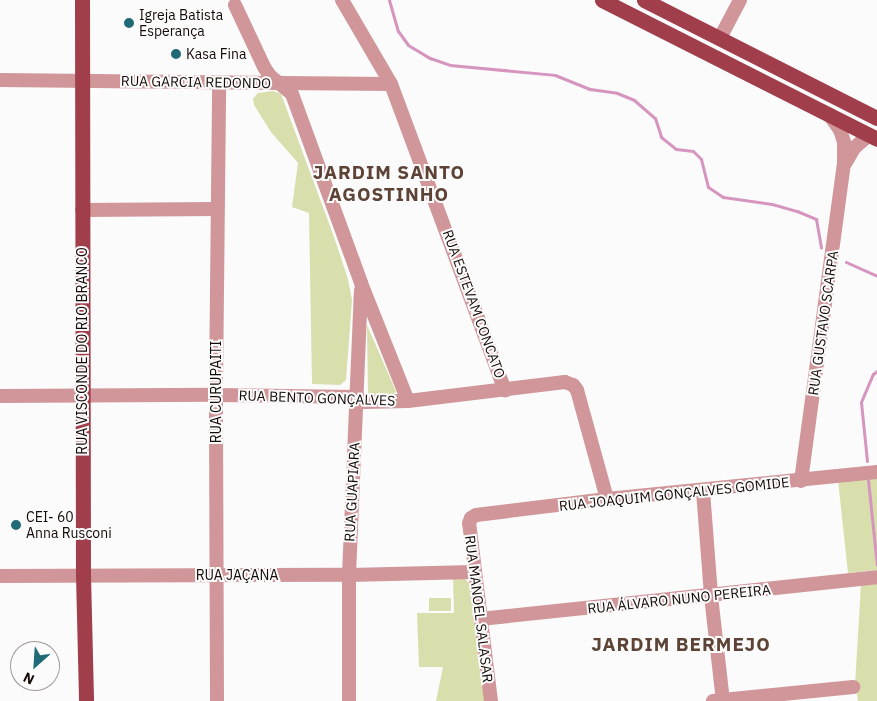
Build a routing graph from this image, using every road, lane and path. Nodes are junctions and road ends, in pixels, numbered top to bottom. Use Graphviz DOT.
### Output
graph roads {
  1 [pos="82,0"];
  2 [pos="342,0"];
  3 [pos="602,0"];
  4 [pos="644,0"];
  5 [pos="740,0"];
  6 [pos="235,5"];
  7 [pos="720,38"];
  8 [pos="0,80"];
  9 [pos="81,81"];
  10 [pos="219,84"];
  11 [pos="280,84"];
  12 [pos="391,84"];
  13 [pos="828,114"];
  14 [pos="877,118"];
  15 [pos="873,137"];
  16 [pos="844,165"];
  17 [pos="217,209"];
  18 [pos="82,210"];
  19 [pos="361,283"];
  20 [pos="505,390"];
  21 [pos="216,395"];
  22 [pos="0,396"];
  23 [pos="83,396"];
  24 [pos="357,397"];
  25 [pos="408,402"];
  26 [pos="877,472"];
  27 [pos="801,481"];
  28 [pos="703,491"];
  29 [pos="607,499"];
  30 [pos="471,518"];
  31 [pos="474,572"];
  32 [pos="218,574"];
  33 [pos="83,575"];
  34 [pos="348,575"];
  35 [pos="0,576"];
  36 [pos="877,577"];
  37 [pos="711,596"];
  38 [pos="480,619"];
  39 [pos="853,688"];
  40 [pos="86,701"];
  41 [pos="217,701"];
  42 [pos="349,701"];
  43 [pos="490,701"];
  44 [pos="720,701"];
  1 -- 9 [label="main road, RUA VISCONDE DO RIO BRANCO"];
  2 -- 12 [label="street, RUA ESTEVAM CONCATO"];
  3 -- 13 [label="main road"];
  4 -- 7 [label="main road"];
  5 -- 7 [label="street"];
  6 -- 11 [label="street"];
  7 -- 14 [label="main road"];
  8 -- 9 [label="street, RUA GARCIA REDONDO"];
  9 -- 10 [label="street, RUA GARCIA REDONDO"];
  9 -- 18 [label="main road, RUA VISCONDE DO RIO BRANCO"];
  10 -- 11 [label="street, RUA GARCIA REDONDO"];
  10 -- 17 [label="street, RUA CURUPAITI"];
  11 -- 12 [label="street, RUA GARCIA REDONDO"];
  11 -- 19 [label="street"];
  12 -- 20 [label="street, RUA ESTEVAM CONCATO"];
  13 -- 15 [label="main road"];
  13 -- 16 [label="street, RUA GUSTAVO SCARPA"];
  15 -- 16 [label="street, RUA GUSTAVO SCARPA"];
  16 -- 27 [label="street, RUA GUSTAVO SCARPA"];
  17 -- 18 [label="street"];
  17 -- 21 [label="street, RUA CURUPAITI"];
  18 -- 23 [label="main road, RUA VISCONDE DO RIO BRANCO"];
  19 -- 24 [label="street, RUA GUAPIARA"];
  19 -- 25 [label="street"];
  20 -- 25 [label="street, RUA BENTO GONÇALVES"];
  20 -- 29 [label="street, RUA BENTO GONÇALVES"];
  21 -- 23 [label="street, RUA BENTO GONÇALVES"];
  21 -- 24 [label="street, RUA BENTO GONÇALVES"];
  21 -- 32 [label="street, RUA CURUPAITI"];
  22 -- 23 [label="street, RUA BENTO GONÇALVES"];
  23 -- 33 [label="main road, RUA VISCONDE DO RIO BRANCO"];
  24 -- 25 [label="street, RUA BENTO GONÇALVES"];
  24 -- 34 [label="street, RUA GUAPIARA"];
  26 -- 27 [label="street, RUA JOAQUIM GONÇALVES GOMIDE"];
  27 -- 28 [label="street, RUA JOAQUIM GONÇALVES GOMIDE"];
  28 -- 29 [label="street, RUA JOAQUIM GONÇALVES GOMIDE"];
  28 -- 37 [label="street"];
  29 -- 30 [label="street, RUA JOAQUIM GONÇALVES GOMIDE"];
  30 -- 31 [label="street, RUA MANOEL SALASAR"];
  31 -- 34 [label="street, RUA JAÇANA"];
  31 -- 38 [label="street, RUA MANOEL SALASAR"];
  32 -- 33 [label="street, RUA JAÇANA"];
  32 -- 34 [label="street, RUA JAÇANA"];
  32 -- 41 [label="street, RUA CURUPAITI"];
  33 -- 35 [label="street, RUA JAÇANA"];
  33 -- 40 [label="main road, RUA VISCONDE DO RIO BRANCO"];
  34 -- 42 [label="street, RUA GUAPIARA"];
  36 -- 37 [label="street, RUA ÁLVARO NUNO PEREIRA"];
  37 -- 38 [label="street, RUA ÁLVARO NUNO PEREIRA"];
  37 -- 44 [label="street"];
  38 -- 43 [label="street, RUA MANOEL SALASAR"];
  39 -- 44 [label="street"];
}
